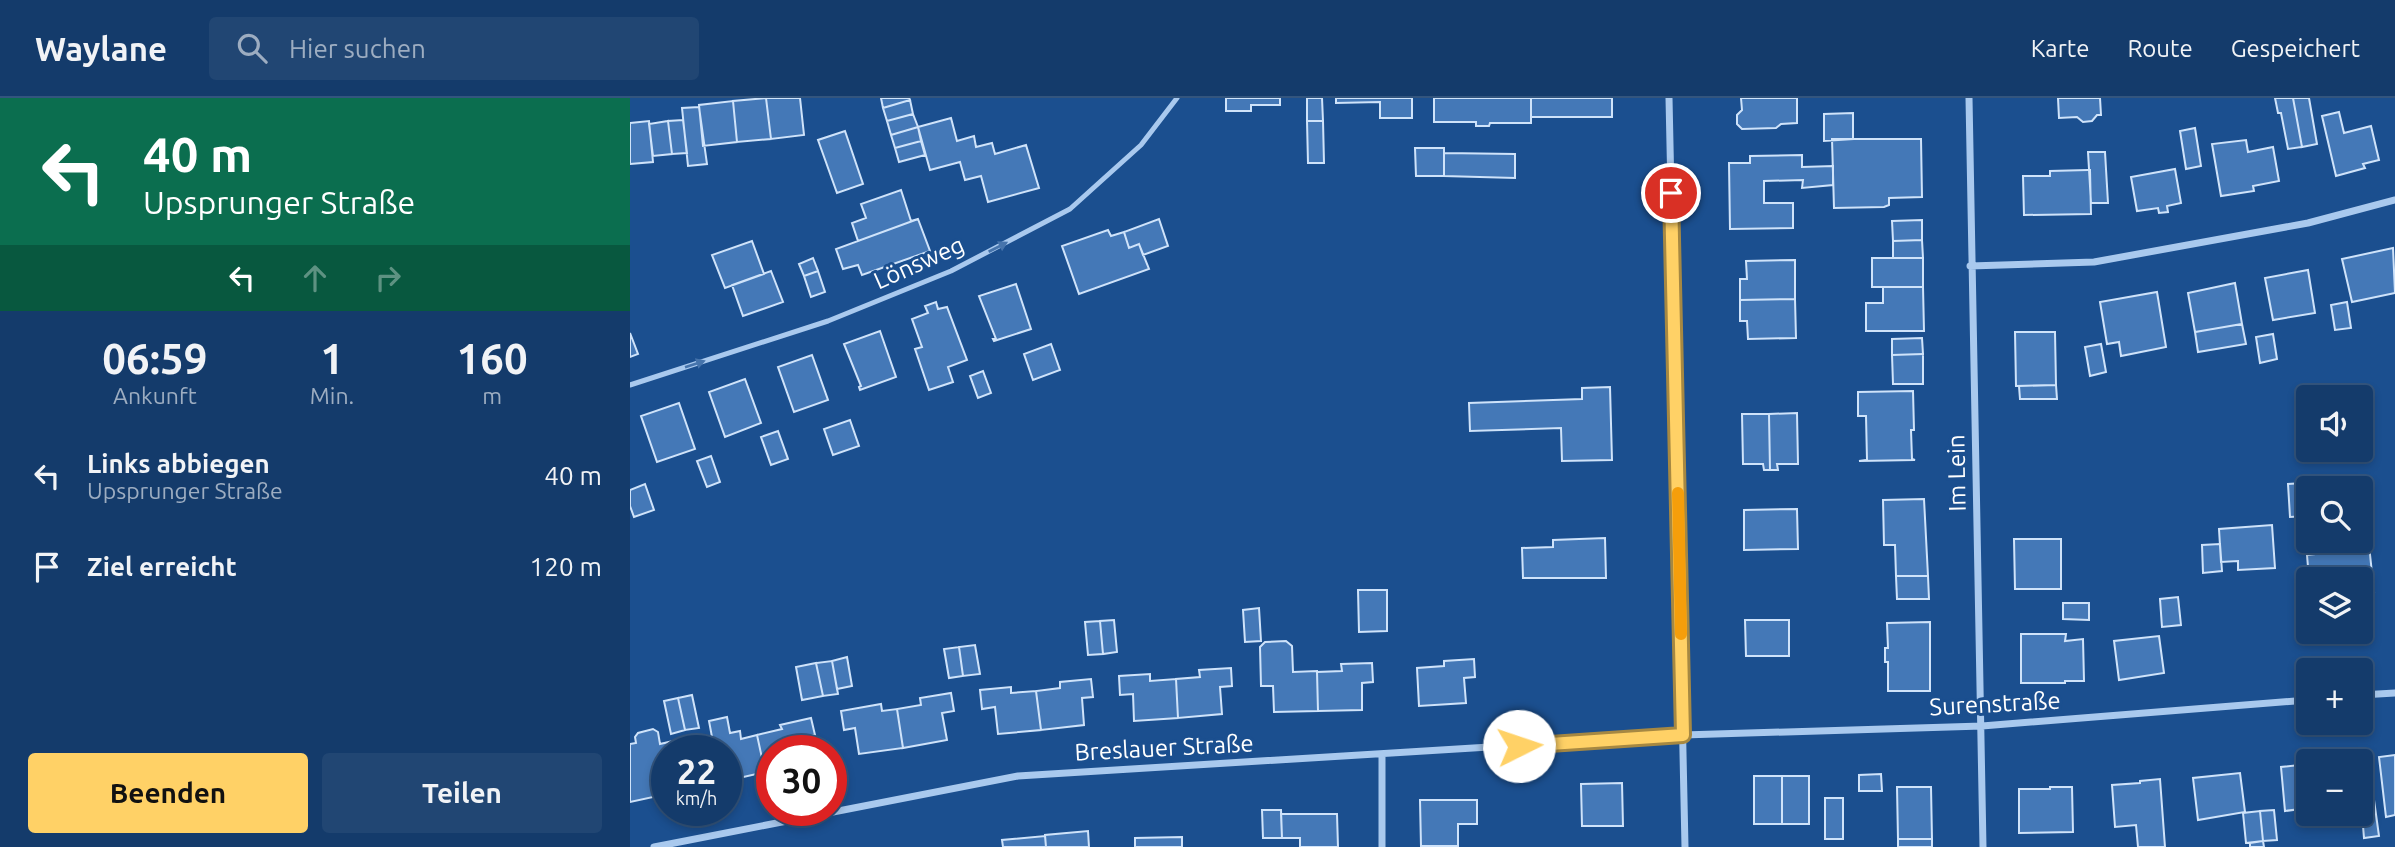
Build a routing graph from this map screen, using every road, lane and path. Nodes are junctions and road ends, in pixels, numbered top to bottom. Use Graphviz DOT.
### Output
graph roads {
  1 [pos="1177,98"];
  2 [pos="1669,98"];
  3 [pos="1969,98"];
  4 [pos="2395,200"];
  5 [pos="1970,266"];
  6 [pos="630,385"];
  7 [pos="2395,693"];
  8 [pos="2373,694"];
  9 [pos="2296,701"];
  10 [pos="1982,726"];
  11 [pos="1683,735"];
  12 [pos="1382,754"];
  13 [pos="654,847"];
  14 [pos="1382,847"];
  15 [pos="1685,847"];
  16 [pos="1983,847"];
  6 -- 1 [label="lane, Lönsweg, one-way"];
  2 -- 11 [label="street"];
  3 -- 5 [label="street, Im Lein"];
  4 -- 5 [label="street"];
  5 -- 10 [label="street, Im Lein"];
  7 -- 8 [label="street"];
  9 -- 10 [label="street, Surenstraße"];
  10 -- 11 [label="street, Surenstraße"];
  10 -- 16 [label="street, Im Lein"];
  11 -- 12 [label="street, Breslauer Straße"];
  11 -- 15 [label="street"];
  12 -- 13 [label="street, Breslauer Straße"];
  12 -- 14 [label="street"];
}
